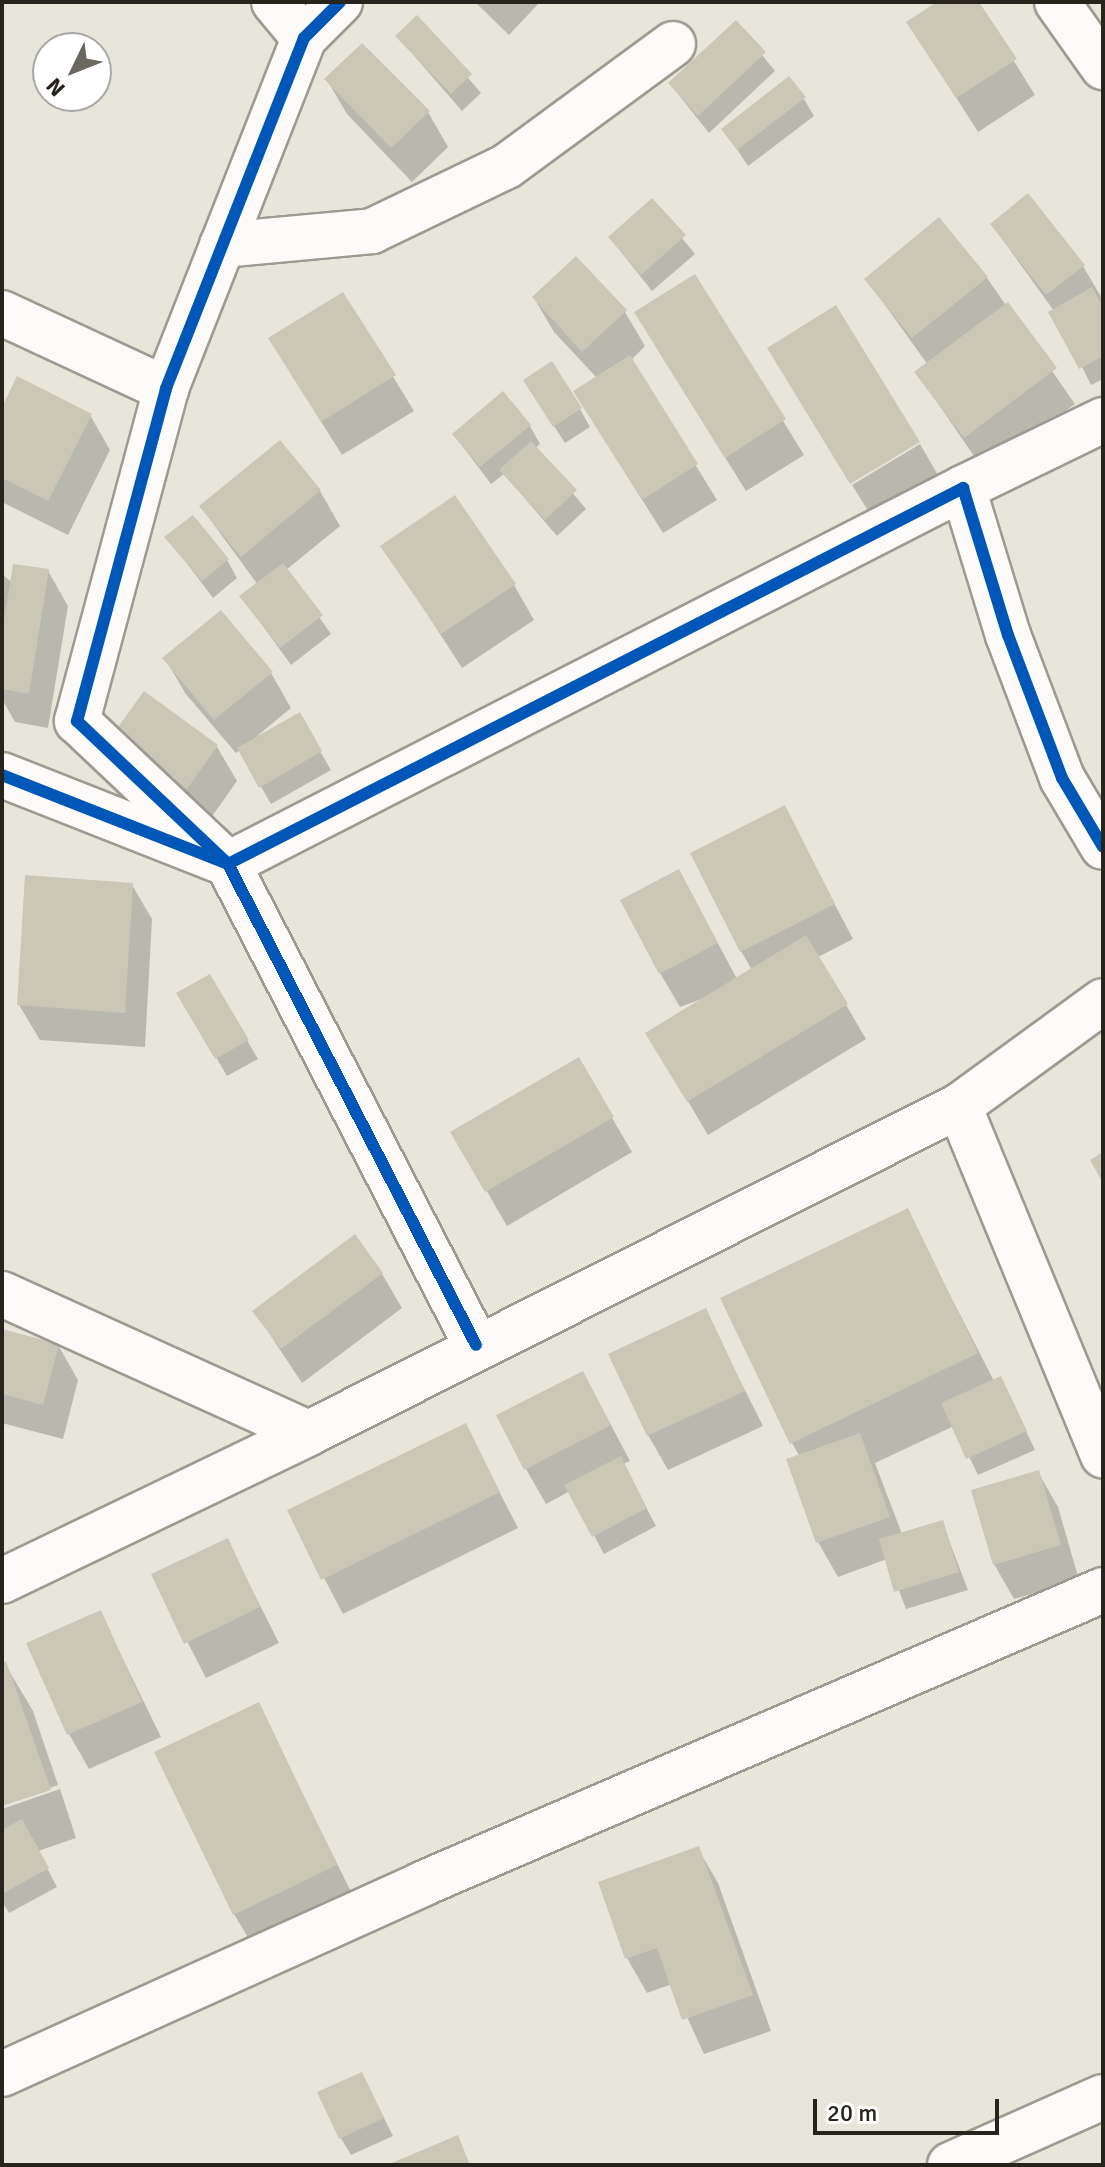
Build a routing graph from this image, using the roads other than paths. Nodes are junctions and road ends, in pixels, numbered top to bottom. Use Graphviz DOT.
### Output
graph roads {
  1 [pos="274,2"];
  2 [pos="340,2"];
  3 [pos="1057,2"];
  4 [pos="304,38"];
  5 [pos="673,44"];
  6 [pos="1103,67"];
  7 [pos="222,245"];
  8 [pos="2,313"];
  9 [pos="166,389"];
  10 [pos="1103,420"];
  11 [pos="963,488"];
  12 [pos="2,775"];
  13 [pos="1103,847"];
  14 [pos="228,864"];
  15 [pos="1103,1001"];
  16 [pos="959,1106"];
  17 [pos="2,1294"];
  18 [pos="476,1345"];
  19 [pos="309,1433"];
  20 [pos="1103,1456"];
  21 [pos="2,1581"];
  22 [pos="1103,1590"];
  23 [pos="2,2074"];
  24 [pos="1103,2097"];
  25 [pos="950,2165"];
  1 -- 4 [label="street"];
  2 -- 4 [label="street"];
  3 -- 6 [label="street"];
  4 -- 7 [label="street"];
  5 -- 7 [label="street"];
  7 -- 9 [label="street"];
  8 -- 9 [label="street"];
  9 -- 14 [label="street"];
  10 -- 11 [label="street"];
  11 -- 13 [label="street"];
  11 -- 14 [label="street"];
  12 -- 14 [label="street"];
  14 -- 18 [label="street"];
  15 -- 16 [label="street"];
  16 -- 18 [label="street"];
  16 -- 20 [label="street"];
  17 -- 19 [label="street"];
  18 -- 19 [label="street"];
  19 -- 21 [label="street"];
  22 -- 23 [label="street"];
  24 -- 25 [label="street"];
}
